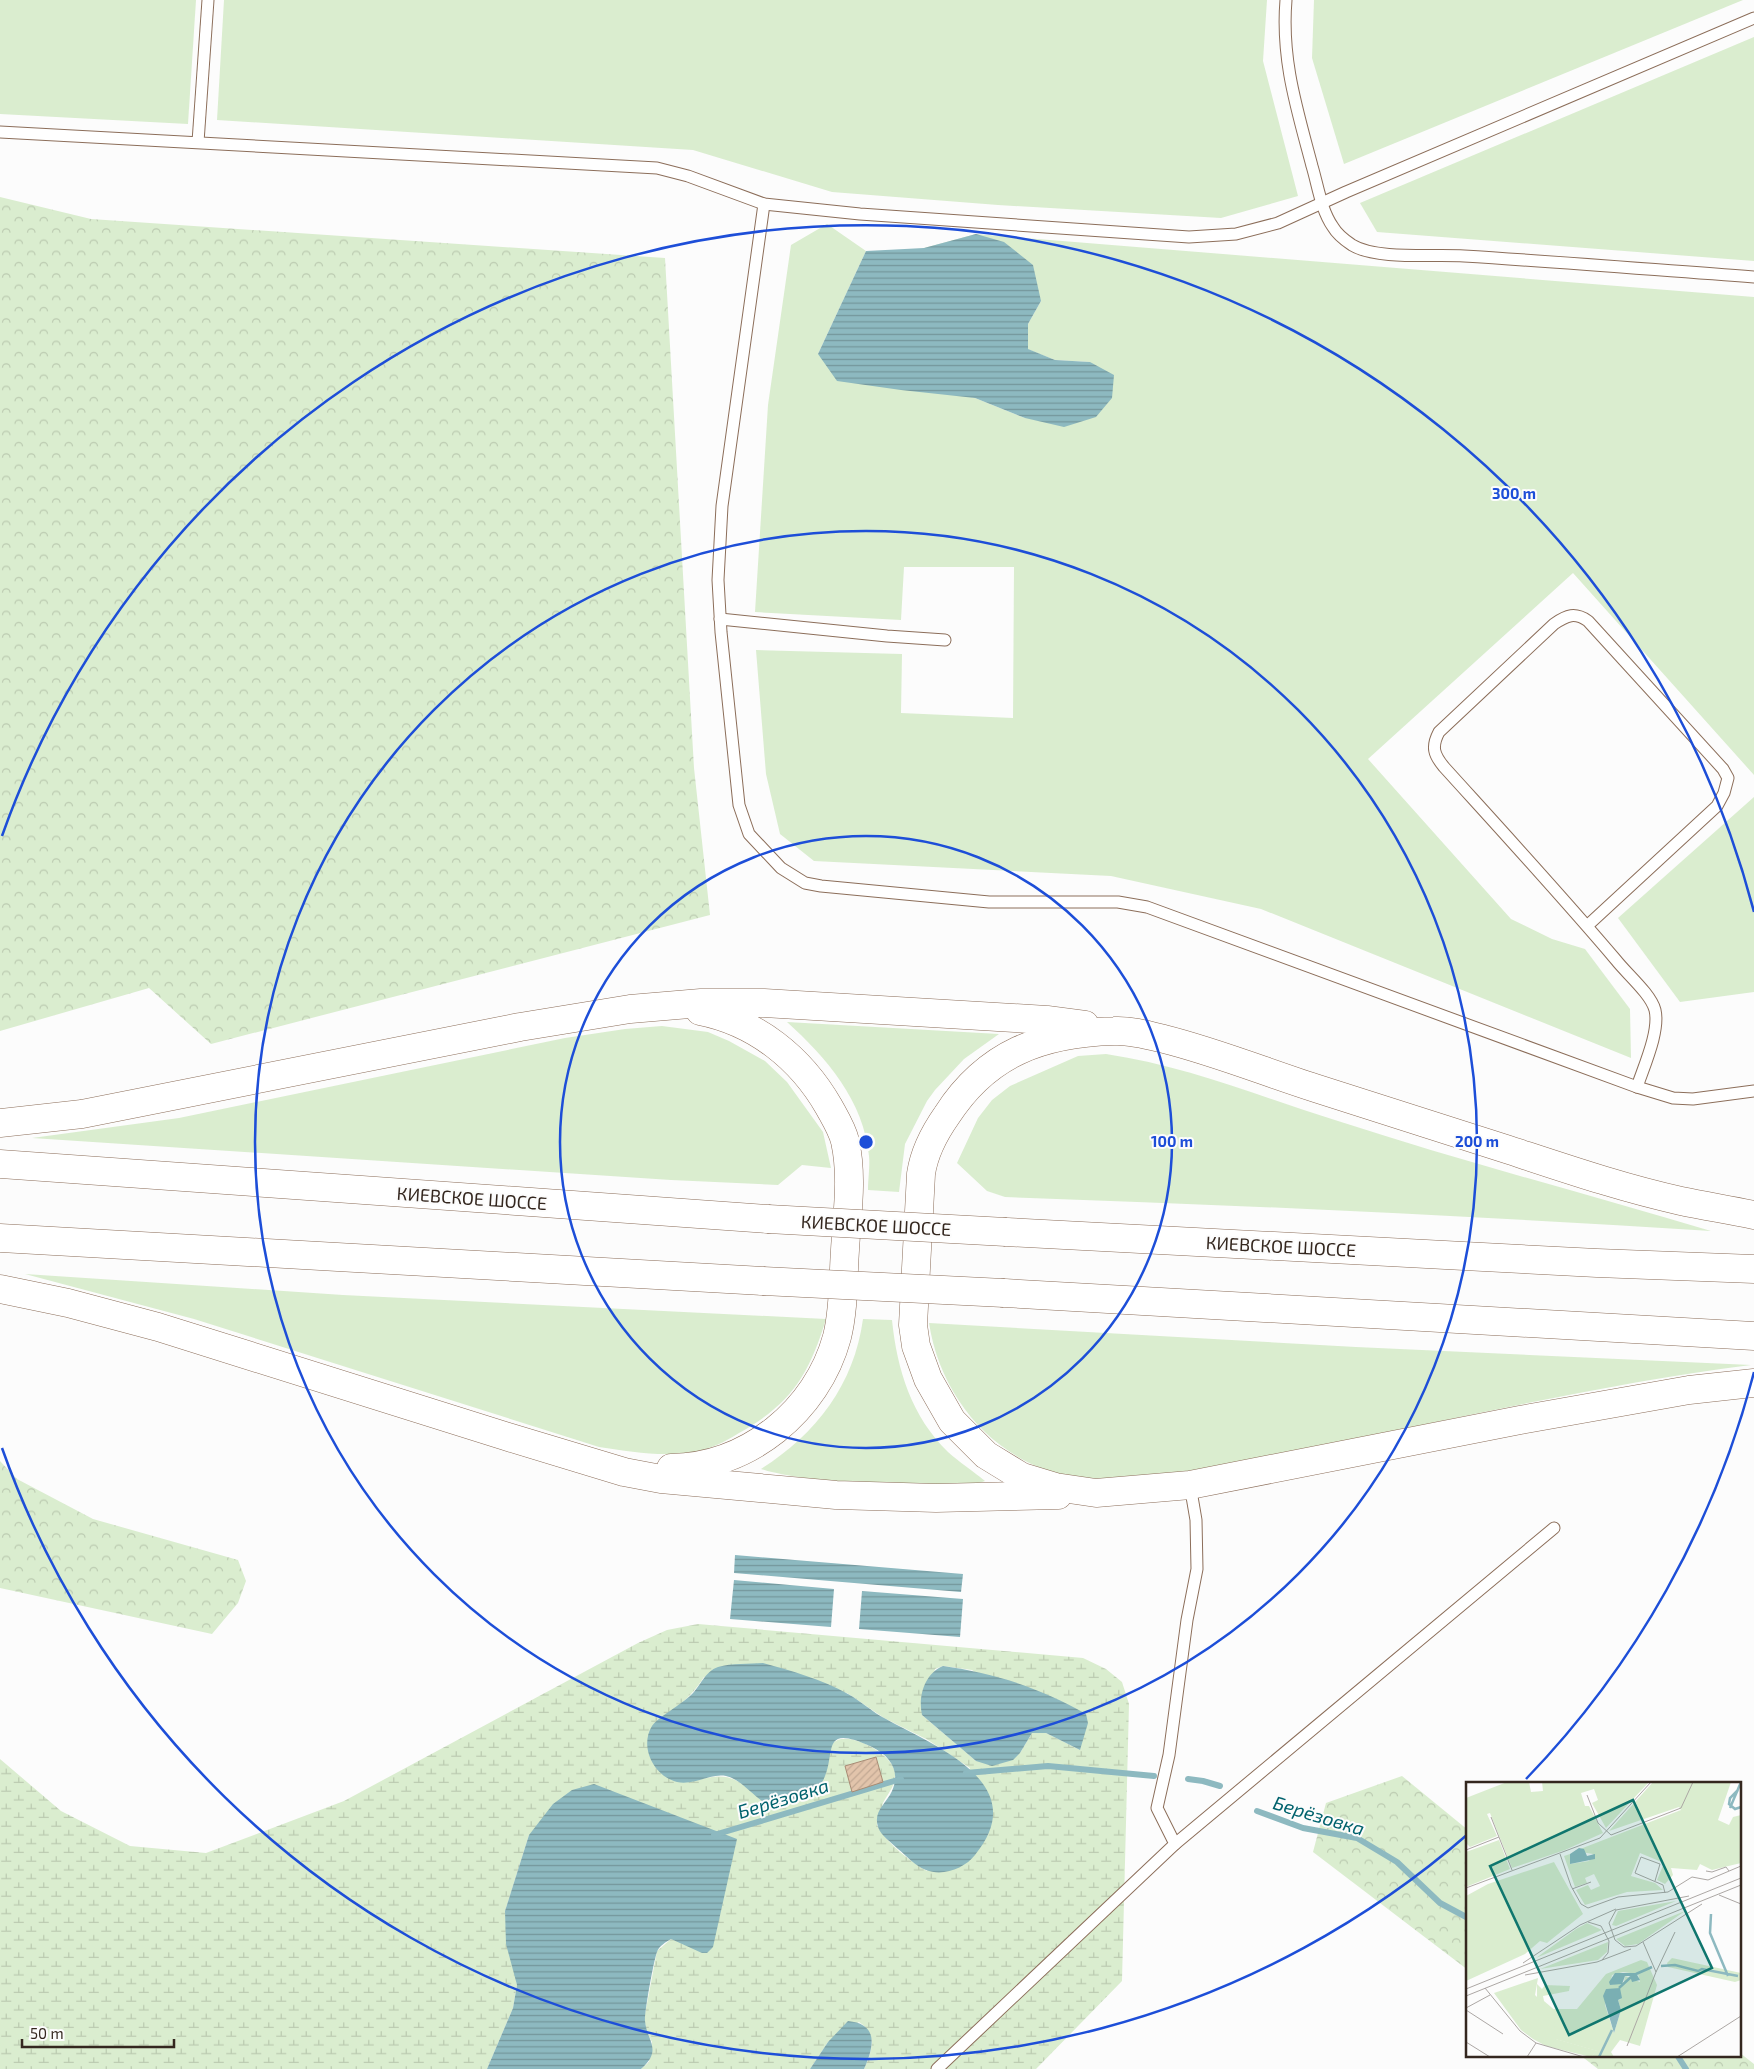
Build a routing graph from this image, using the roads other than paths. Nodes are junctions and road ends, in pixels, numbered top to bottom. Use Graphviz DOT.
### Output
graph roads {
  1 [pos="208,0"];
  2 [pos="1286,0"];
  3 [pos="1754,18"];
  4 [pos="0,132"];
  5 [pos="198,142"];
  6 [pos="1322,203"];
  7 [pos="764,204"];
  8 [pos="1754,277"];
  9 [pos="720,619"];
  10 [pos="945,640"];
  11 [pos="1587,926"];
  12 [pos="670,1006"];
  13 [pos="1116,1030"];
  14 [pos="1637,1087"];
  15 [pos="1754,1091"];
  16 [pos="0,1123"];
  17 [pos="0,1164"];
  18 [pos="1754,1215"];
  19 [pos="0,1238"];
  20 [pos="1754,1269"];
  21 [pos="0,1289"];
  22 [pos="1754,1336"];
  23 [pos="1754,1383"];
  24 [pos="578,1459"];
  25 [pos="1190,1485"];
  26 [pos="1096,1494"];
  27 [pos="1554,1528"];
  28 [pos="1175,1844"];
  29 [pos="937,2069"];
  1 -- 5 [label="lane"];
  2 -- 6 [label="lane"];
  3 -- 6 [label="lane"];
  4 -- 5 [label="lane"];
  5 -- 7 [label="lane"];
  6 -- 7 [label="lane"];
  6 -- 8 [label="lane"];
  7 -- 9 [label="lane"];
  9 -- 10 [label="lane"];
  9 -- 14 [label="lane"];
  11 -- 11 [label="lane"];
  11 -- 14 [label="lane"];
  12 -- 13 [label="main road"];
  12 -- 16 [label="main road"];
  12 -- 24 [label="main road"];
  13 -- 18 [label="main road"];
  13 -- 26 [label="main road"];
  14 -- 15 [label="lane"];
  17 -- 20 [label="main road, КИЕВСКОЕ ШОССЕ, bridge"];
  19 -- 22 [label="main road, bridge"];
  21 -- 24 [label="main road"];
  23 -- 25 [label="main road"];
  24 -- 26 [label="main road"];
  25 -- 26 [label="main road"];
  25 -- 28 [label="lane"];
  27 -- 28 [label="lane"];
  28 -- 29 [label="lane"];
}
